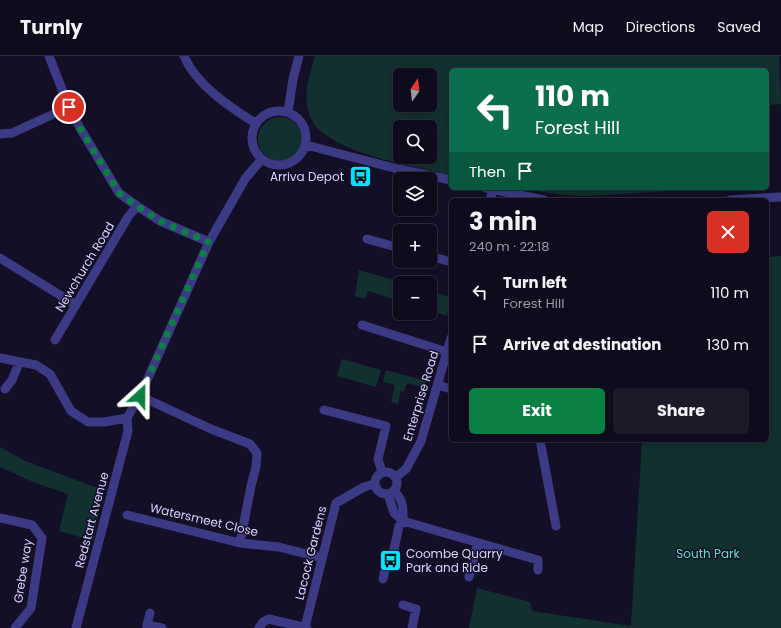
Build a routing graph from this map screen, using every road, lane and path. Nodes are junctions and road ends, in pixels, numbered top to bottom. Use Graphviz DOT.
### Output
graph roads {
  1 [pos="49,56"];
  2 [pos="184,56"];
  3 [pos="299,56"];
  4 [pos="69,107"];
  5 [pos="288,112"];
  6 [pos="255,123"];
  7 [pos="0,134"];
  8 [pos="306,146"];
  9 [pos="261,160"];
  10 [pos="449,180"];
  11 [pos="495,190"];
  12 [pos="781,197"];
  13 [pos="534,198"];
  14 [pos="764,198"];
  15 [pos="137,206"];
  16 [pos="367,239"];
  17 [pos="208,242"];
  18 [pos="393,246"];
  19 [pos="0,258"];
  20 [pos="437,258"];
  21 [pos="449,261"];
  22 [pos="76,305"];
  23 [pos="362,325"];
  24 [pos="55,340"];
  25 [pos="449,345"];
  26 [pos="447,352"];
  27 [pos="0,358"];
  28 [pos="19,362"];
  29 [pos="438,385"];
  30 [pos="449,388"];
  31 [pos="5,389"];
  32 [pos="140,396"];
  33 [pos="324,410"];
  34 [pos="127,418"];
  35 [pos="540,442"];
  36 [pos="382,472"];
  37 [pos="396,478"];
  38 [pos="374,484"];
  39 [pos="391,492"];
  40 [pos="127,515"];
  41 [pos="0,518"];
  42 [pos="403,522"];
  43 [pos="556,526"];
  44 [pos="240,543"];
  45 [pos="478,543"];
  46 [pos="322,558"];
  47 [pos="538,570"];
  48 [pos="469,577"];
  49 [pos="383,580"];
  50 [pos="403,606"];
  51 [pos="150,613"];
  52 [pos="147,626"];
  53 [pos="15,628"];
  54 [pos="76,628"];
  55 [pos="162,628"];
  56 [pos="259,628"];
  57 [pos="306,628"];
  58 [pos="412,628"];
  1 -- 4 [label="street"];
  2 -- 6 [label="street"];
  3 -- 5 [label="street"];
  4 -- 7 [label="street"];
  4 -- 15 [label="street"];
  5 -- 6 [label="street"];
  5 -- 8 [label="street"];
  6 -- 9 [label="street"];
  8 -- 9 [label="street"];
  8 -- 10 [label="street"];
  9 -- 17 [label="street"];
  11 -- 13 [label="street"];
  12 -- 14 [label="street"];
  15 -- 17 [label="street"];
  15 -- 22 [label="street, Newchurch Road"];
  16 -- 18 [label="street"];
  17 -- 32 [label="street"];
  19 -- 22 [label="street"];
  20 -- 21 [label="street"];
  22 -- 24 [label="street, Newchurch Road"];
  23 -- 26 [label="street"];
  25 -- 26 [label="street, Enterprise Road"];
  26 -- 29 [label="street, Enterprise Road"];
  27 -- 28 [label="street"];
  28 -- 31 [label="street"];
  28 -- 34 [label="street"];
  29 -- 30 [label="street"];
  29 -- 37 [label="street, Enterprise Road"];
  32 -- 34 [label="street"];
  32 -- 44 [label="street"];
  33 -- 36 [label="street"];
  34 -- 54 [label="street, Redstart Avenue"];
  35 -- 43 [label="street"];
  36 -- 37 [label="street"];
  36 -- 38 [label="street"];
  37 -- 39 [label="street"];
  38 -- 39 [label="street"];
  38 -- 46 [label="street, Lacock Gardens"];
  39 -- 42 [label="street"];
  40 -- 44 [label="street, Watersmeet Close"];
  41 -- 53 [label="street, Grebe way"];
  42 -- 45 [label="street"];
  42 -- 49 [label="street"];
  44 -- 46 [label="street, Watersmeet Close"];
  45 -- 47 [label="street"];
  45 -- 48 [label="street"];
  46 -- 57 [label="street, Lacock Gardens"];
  50 -- 58 [label="street"];
  51 -- 52 [label="street"];
  52 -- 55 [label="street"];
  56 -- 57 [label="street, Lacock Gardens"];
}
